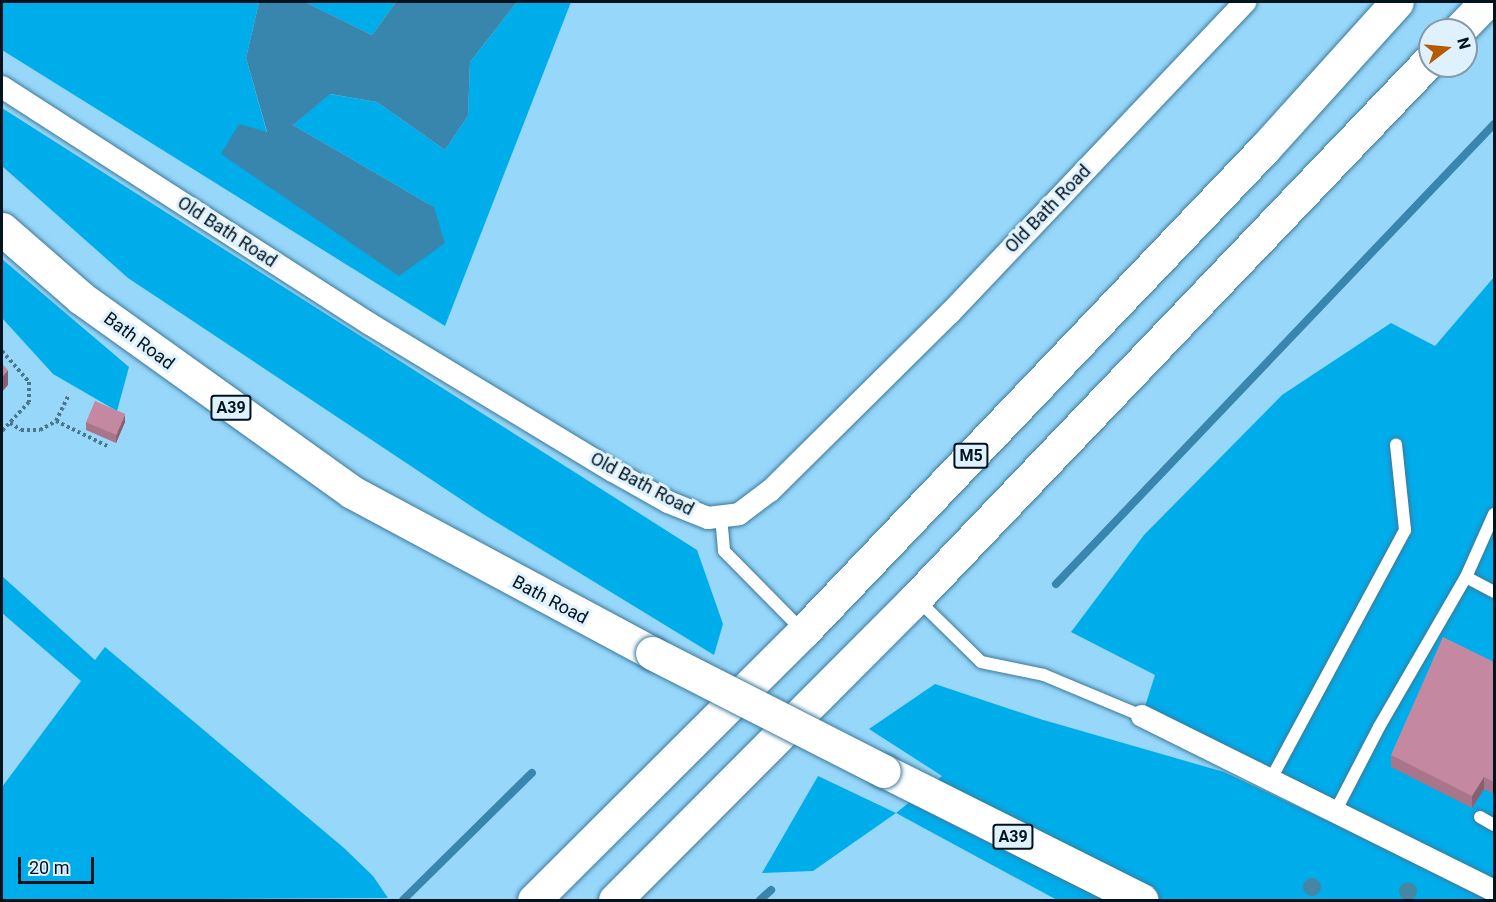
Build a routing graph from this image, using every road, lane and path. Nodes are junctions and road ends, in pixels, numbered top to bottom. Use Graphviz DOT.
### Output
graph roads {
  1 [pos="1245,2"];
  2 [pos="1397,2"];
  3 [pos="1486,2"];
  4 [pos="1471,18"];
  5 [pos="1418,73"];
  6 [pos="2,87"];
  7 [pos="2,229"];
  8 [pos="2,351"];
  9 [pos="68,396"];
  10 [pos="56,421"];
  11 [pos="10,423"];
  12 [pos="2,431"];
  13 [pos="1396,444"];
  14 [pos="107,446"];
  15 [pos="1494,514"];
  16 [pos="721,516"];
  17 [pos="1466,577"];
  18 [pos="1494,592"];
  19 [pos="916,598"];
  20 [pos="804,631"];
  21 [pos="1142,716"];
  22 [pos="1271,779"];
  23 [pos="1335,812"];
  24 [pos="1480,817"];
  25 [pos="1494,825"];
  26 [pos="1494,891"];
  27 [pos="534,900"];
  28 [pos="615,900"];
  29 [pos="1142,900"];
  1 -- 16 [label="street, Old Bath Road"];
  2 -- 20 [label="main road, M5"];
  3 -- 4 [label="main road"];
  5 -- 19 [label="main road"];
  6 -- 16 [label="street, Old Bath Road"];
  7 -- 29 [label="main road, Bath Road / A39, bridge"];
  8 -- 11 [label="path"];
  9 -- 10 [label="path"];
  10 -- 11 [label="path"];
  10 -- 14 [label="path"];
  11 -- 12 [label="path"];
  13 -- 22 [label="lane"];
  15 -- 17 [label="lane"];
  16 -- 20 [label="lane"];
  17 -- 18 [label="lane"];
  17 -- 23 [label="lane"];
  19 -- 21 [label="lane"];
  19 -- 28 [label="main road"];
  20 -- 27 [label="main road, M5"];
  21 -- 22 [label="street"];
  22 -- 23 [label="street"];
  23 -- 26 [label="street"];
  24 -- 25 [label="lane"];
}
